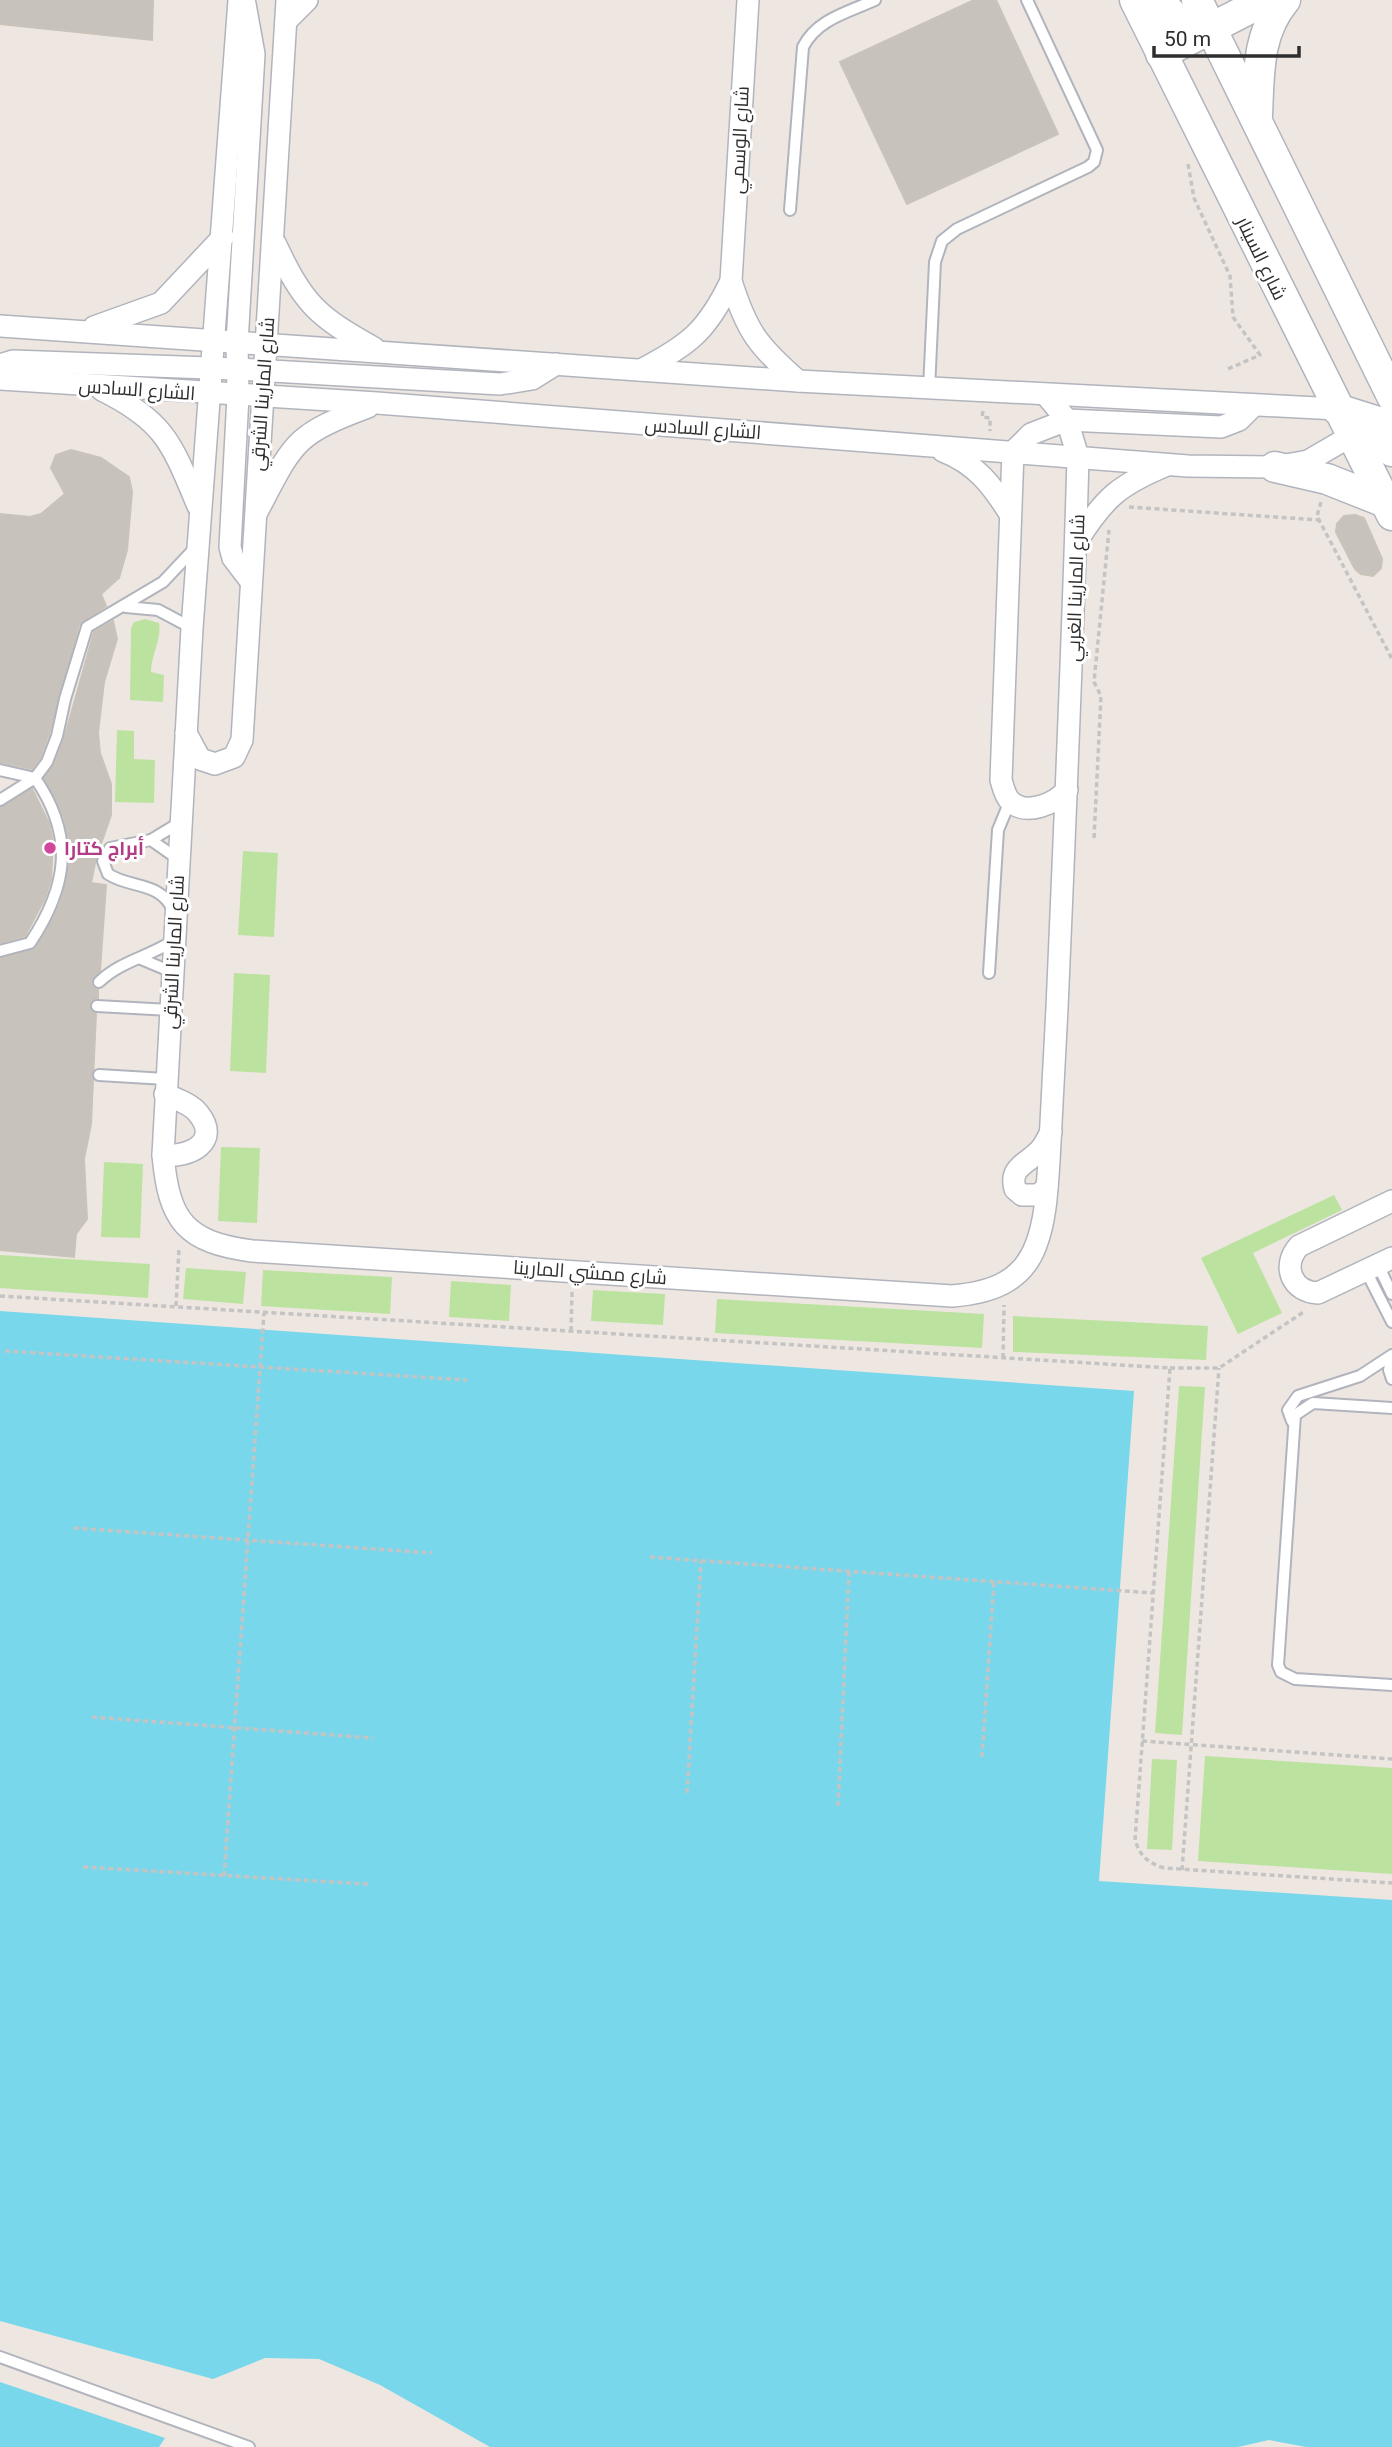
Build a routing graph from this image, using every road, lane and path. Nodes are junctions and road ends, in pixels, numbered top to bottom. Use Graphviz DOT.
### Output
graph roads {
  1 [pos="241,0"];
  2 [pos="307,0"];
  3 [pos="748,0"];
  4 [pos="876,0"];
  5 [pos="1027,0"];
  6 [pos="1197,0"];
  7 [pos="1266,0"];
  8 [pos="1285,0"];
  9 [pos="1156,4"];
  10 [pos="286,10"];
  11 [pos="1211,28"];
  12 [pos="1161,54"];
  13 [pos="1257,119"];
  14 [pos="1187,155"];
  15 [pos="790,210"];
  16 [pos="223,237"];
  17 [pos="273,239"];
  18 [pos="731,281"];
  19 [pos="0,326"];
  20 [pos="78,331"];
  21 [pos="214,341"];
  22 [pos="237,343"];
  23 [pos="267,346"];
  24 [pos="379,351"];
  25 [pos="556,364"];
  26 [pos="0,365"];
  27 [pos="211,369"];
  28 [pos="237,369"];
  29 [pos="1228,369"];
  30 [pos="641,370"];
  31 [pos="264,372"];
  32 [pos="0,379"];
  33 [pos="798,381"];
  34 [pos="90,385"];
  35 [pos="929,389"];
  36 [pos="984,392"];
  37 [pos="208,394"];
  38 [pos="1046,395"];
  39 [pos="238,396"];
  40 [pos="1392,396"];
  41 [pos="261,397"];
  42 [pos="377,403"];
  43 [pos="1253,406"];
  44 [pos="1337,409"];
  45 [pos="1067,420"];
  46 [pos="1373,423"];
  47 [pos="928,445"];
  48 [pos="988,449"];
  49 [pos="1392,451"];
  50 [pos="1013,452"];
  51 [pos="1078,457"];
  52 [pos="1169,464"];
  53 [pos="1275,467"];
  54 [pos="1327,479"];
  55 [pos="1389,508"];
  56 [pos="1117,509"];
  57 [pos="200,511"];
  58 [pos="1010,514"];
  59 [pos="253,520"];
  60 [pos="1320,520"];
  61 [pos="1109,525"];
  62 [pos="1076,543"];
  63 [pos="197,544"];
  64 [pos="249,579"];
  65 [pos="120,607"];
  66 [pos="192,628"];
  67 [pos="1392,659"];
  68 [pos="186,732"];
  69 [pos="207,763"];
  70 [pos="0,771"];
  71 [pos="35,778"];
  72 [pos="1067,790"];
  73 [pos="0,800"];
  74 [pos="1010,801"];
  75 [pos="1033,807"];
  76 [pos="180,817"];
  77 [pos="1094,838"];
  78 [pos="151,840"];
  79 [pos="1064,848"];
  80 [pos="178,859"];
  81 [pos="175,915"];
  82 [pos="173,942"];
  83 [pos="0,951"];
  84 [pos="141,959"];
  85 [pos="172,972"];
  86 [pos="989,973"];
  87 [pos="99,982"];
  88 [pos="97,1006"];
  89 [pos="170,1010"];
  90 [pos="99,1075"];
  91 [pos="166,1086"];
  92 [pos="1051,1132"];
  93 [pos="163,1155"];
  94 [pos="1047,1187"];
  95 [pos="1392,1200"];
  96 [pos="181,1221"];
  97 [pos="1378,1265"];
  98 [pos="573,1271"];
  99 [pos="1005,1285"];
  100 [pos="1318,1293"];
  101 [pos="1392,1294"];
  102 [pos="0,1296"];
  103 [pos="176,1307"];
  104 [pos="264,1312"];
  105 [pos="1392,1322"];
  106 [pos="571,1331"];
  107 [pos="5,1351"];
  108 [pos="1392,1355"];
  109 [pos="1003,1358"];
  110 [pos="260,1367"];
  111 [pos="1170,1368"];
  112 [pos="1219,1368"];
  113 [pos="1392,1379"];
  114 [pos="467,1380"];
  115 [pos="1392,1408"];
  116 [pos="1292,1421"];
  117 [pos="74,1528"];
  118 [pos="248,1540"];
  119 [pos="432,1553"];
  120 [pos="650,1557"];
  121 [pos="701,1560"];
  122 [pos="849,1571"];
  123 [pos="994,1581"];
  124 [pos="1153,1592"];
  125 [pos="1392,1685"];
  126 [pos="92,1717"];
  127 [pos="235,1728"];
  128 [pos="373,1738"];
  129 [pos="1142,1741"];
  130 [pos="1191,1745"];
  131 [pos="982,1757"];
  132 [pos="1392,1759"];
  133 [pos="687,1793"];
  134 [pos="838,1807"];
  135 [pos="83,1867"];
  136 [pos="1182,1870"];
  137 [pos="224,1877"];
  138 [pos="1392,1883"];
  139 [pos="368,1884"];
  140 [pos="0,2357"];
  141 [pos="216,2434"];
  142 [pos="221,2447"];
  143 [pos="250,2447"];
  1 -- 16 [label="street, شارع المارينا الشرقي"];
  1 -- 22 [label="street"];
  2 -- 10 [label="street"];
  3 -- 18 [label="street, شارع الوسمي"];
  4 -- 15 [label="lane"];
  5 -- 35 [label="lane"];
  6 -- 11 [label="street"];
  7 -- 11 [label="street"];
  8 -- 13 [label="street"];
  9 -- 11 [label="street"];
  9 -- 12 [label="street, شارع السينار"];
  10 -- 17 [label="street, شارع المارينا الشرقي"];
  11 -- 12 [label="street"];
  11 -- 13 [label="street"];
  12 -- 44 [label="street, شارع السينار"];
  13 -- 40 [label="street"];
  14 -- 29 [label="path"];
  16 -- 20 [label="street"];
  16 -- 21 [label="street, شارع المارينا الشرقي"];
  17 -- 23 [label="street, شارع المارينا الشرقي"];
  17 -- 24 [label="street"];
  18 -- 30 [label="street, شارع الوسمي"];
  18 -- 33 [label="street, شارع الوسمي"];
  19 -- 20 [label="street"];
  20 -- 21 [label="street"];
  21 -- 22 [label="street"];
  21 -- 27 [label="street, شارع المارينا الشرقي"];
  21 -- 28 [label="street"];
  22 -- 23 [label="street"];
  22 -- 28 [label="street"];
  23 -- 24 [label="street"];
  23 -- 28 [label="street"];
  23 -- 31 [label="street, شارع المارينا الشرقي"];
  24 -- 25 [label="street"];
  25 -- 30 [label="street"];
  25 -- 31 [label="street"];
  26 -- 27 [label="street"];
  27 -- 28 [label="street"];
  27 -- 37 [label="street, شارع المارينا الشرقي"];
  28 -- 31 [label="street"];
  28 -- 37 [label="street"];
  28 -- 39 [label="street"];
  28 -- 41 [label="street"];
  30 -- 33 [label="street"];
  31 -- 41 [label="street, شارع المارينا الشرقي"];
  32 -- 34 [label="street, الشارع السادس"];
  33 -- 35 [label="street"];
  34 -- 37 [label="street, الشارع السادس"];
  34 -- 57 [label="street"];
  35 -- 36 [label="street"];
  36 -- 38 [label="street"];
  36 -- 48 [label="path"];
  37 -- 39 [label="street, الشارع السادس"];
  37 -- 57 [label="street, شارع المارينا الشرقي"];
  38 -- 43 [label="street"];
  38 -- 45 [label="street, شارع المارينا الغربي"];
  39 -- 41 [label="street, الشارع السادس"];
  39 -- 64 [label="street"];
  41 -- 42 [label="street, الشارع السادس"];
  41 -- 59 [label="street, شارع المارينا الشرقي"];
  42 -- 47 [label="street, الشارع السادس"];
  42 -- 59 [label="street"];
  43 -- 44 [label="street"];
  43 -- 45 [label="street"];
  44 -- 46 [label="street"];
  45 -- 50 [label="street"];
  45 -- 51 [label="street, شارع المارينا الغربي"];
  46 -- 49 [label="street"];
  46 -- 53 [label="street, الشارع السادس"];
  46 -- 55 [label="street"];
  47 -- 48 [label="street, الشارع السادس"];
  47 -- 58 [label="street"];
  48 -- 50 [label="street, الشارع السادس"];
  50 -- 51 [label="street, الشارع السادس"];
  50 -- 58 [label="street"];
  51 -- 52 [label="street, الشارع السادس"];
  51 -- 62 [label="street, شارع المارينا الغربي"];
  52 -- 53 [label="street, الشارع السادس"];
  52 -- 62 [label="street"];
  53 -- 54 [label="street"];
  54 -- 55 [label="street"];
  54 -- 60 [label="path"];
  56 -- 60 [label="path"];
  57 -- 63 [label="street, شارع المارينا الشرقي"];
  58 -- 74 [label="street"];
  59 -- 64 [label="street, شارع المارينا الشرقي"];
  60 -- 67 [label="path"];
  61 -- 77 [label="path"];
  62 -- 72 [label="street, شارع المارينا الغربي"];
  63 -- 65 [label="lane"];
  63 -- 66 [label="street, شارع المارينا الشرقي"];
  64 -- 69 [label="street, شارع المارينا الشرقي"];
  65 -- 66 [label="lane"];
  65 -- 71 [label="lane"];
  66 -- 68 [label="street, شارع المارينا الشرقي"];
  68 -- 69 [label="street"];
  68 -- 76 [label="street, شارع المارينا الشرقي"];
  69 -- 76 [label="street, شارع المارينا الشرقي"];
  70 -- 71 [label="lane"];
  71 -- 73 [label="lane"];
  71 -- 83 [label="lane"];
  72 -- 75 [label="street"];
  72 -- 79 [label="street, شارع المارينا الغربي"];
  74 -- 75 [label="street"];
  74 -- 86 [label="lane"];
  75 -- 79 [label="street"];
  76 -- 78 [label="lane"];
  76 -- 80 [label="street, شارع المارينا الشرقي"];
  78 -- 80 [label="lane"];
  78 -- 81 [label="lane"];
  79 -- 92 [label="street, شارع المارينا الغربي"];
  80 -- 81 [label="street, شارع المارينا الشرقي"];
  81 -- 82 [label="street, شارع المارينا الشرقي"];
  82 -- 84 [label="lane"];
  82 -- 85 [label="street, شارع المارينا الشرقي"];
  84 -- 85 [label="lane"];
  84 -- 87 [label="lane"];
  85 -- 89 [label="street, شارع المارينا الشرقي"];
  88 -- 89 [label="lane"];
  89 -- 91 [label="street, شارع المارينا الشرقي"];
  90 -- 91 [label="lane"];
  91 -- 93 [label="street, شارع المارينا الشرقي"];
  91 -- 93 [label="street"];
  92 -- 94 [label="street, شارع المارينا الغربي"];
  92 -- 94 [label="street"];
  93 -- 96 [label="street, شارع المارينا الشرقي"];
  94 -- 99 [label="street, شارع المارينا الغربي"];
  95 -- 100 [label="street"];
  96 -- 98 [label="street, شارع ممشي المارينا"];
  96 -- 103 [label="path"];
  97 -- 100 [label="street"];
  97 -- 101 [label="lane"];
  97 -- 105 [label="lane"];
  98 -- 99 [label="street, شارع ممشي المارينا"];
  98 -- 106 [label="path"];
  99 -- 109 [label="path"];
  100 -- 112 [label="path"];
  102 -- 103 [label="path"];
  103 -- 104 [label="path"];
  104 -- 106 [label="path"];
  104 -- 110 [label="path"];
  106 -- 109 [label="path"];
  107 -- 110 [label="path"];
  108 -- 113 [label="lane"];
  108 -- 116 [label="lane"];
  109 -- 111 [label="path"];
  110 -- 114 [label="path"];
  110 -- 118 [label="path"];
  111 -- 112 [label="path"];
  111 -- 124 [label="path"];
  112 -- 130 [label="path"];
  115 -- 116 [label="lane"];
  116 -- 125 [label="lane"];
  117 -- 118 [label="path"];
  118 -- 119 [label="path"];
  118 -- 127 [label="path"];
  120 -- 121 [label="path"];
  121 -- 122 [label="path"];
  121 -- 133 [label="path"];
  122 -- 123 [label="path"];
  122 -- 134 [label="path"];
  123 -- 124 [label="path"];
  123 -- 131 [label="path"];
  124 -- 129 [label="path"];
  126 -- 127 [label="path"];
  127 -- 128 [label="path"];
  127 -- 137 [label="path"];
  129 -- 130 [label="path"];
  129 -- 136 [label="path"];
  130 -- 132 [label="path"];
  130 -- 136 [label="path"];
  135 -- 137 [label="path"];
  136 -- 138 [label="path"];
  137 -- 139 [label="path"];
  140 -- 141 [label="lane"];
  141 -- 142 [label="lane"];
  141 -- 143 [label="lane"];
}
